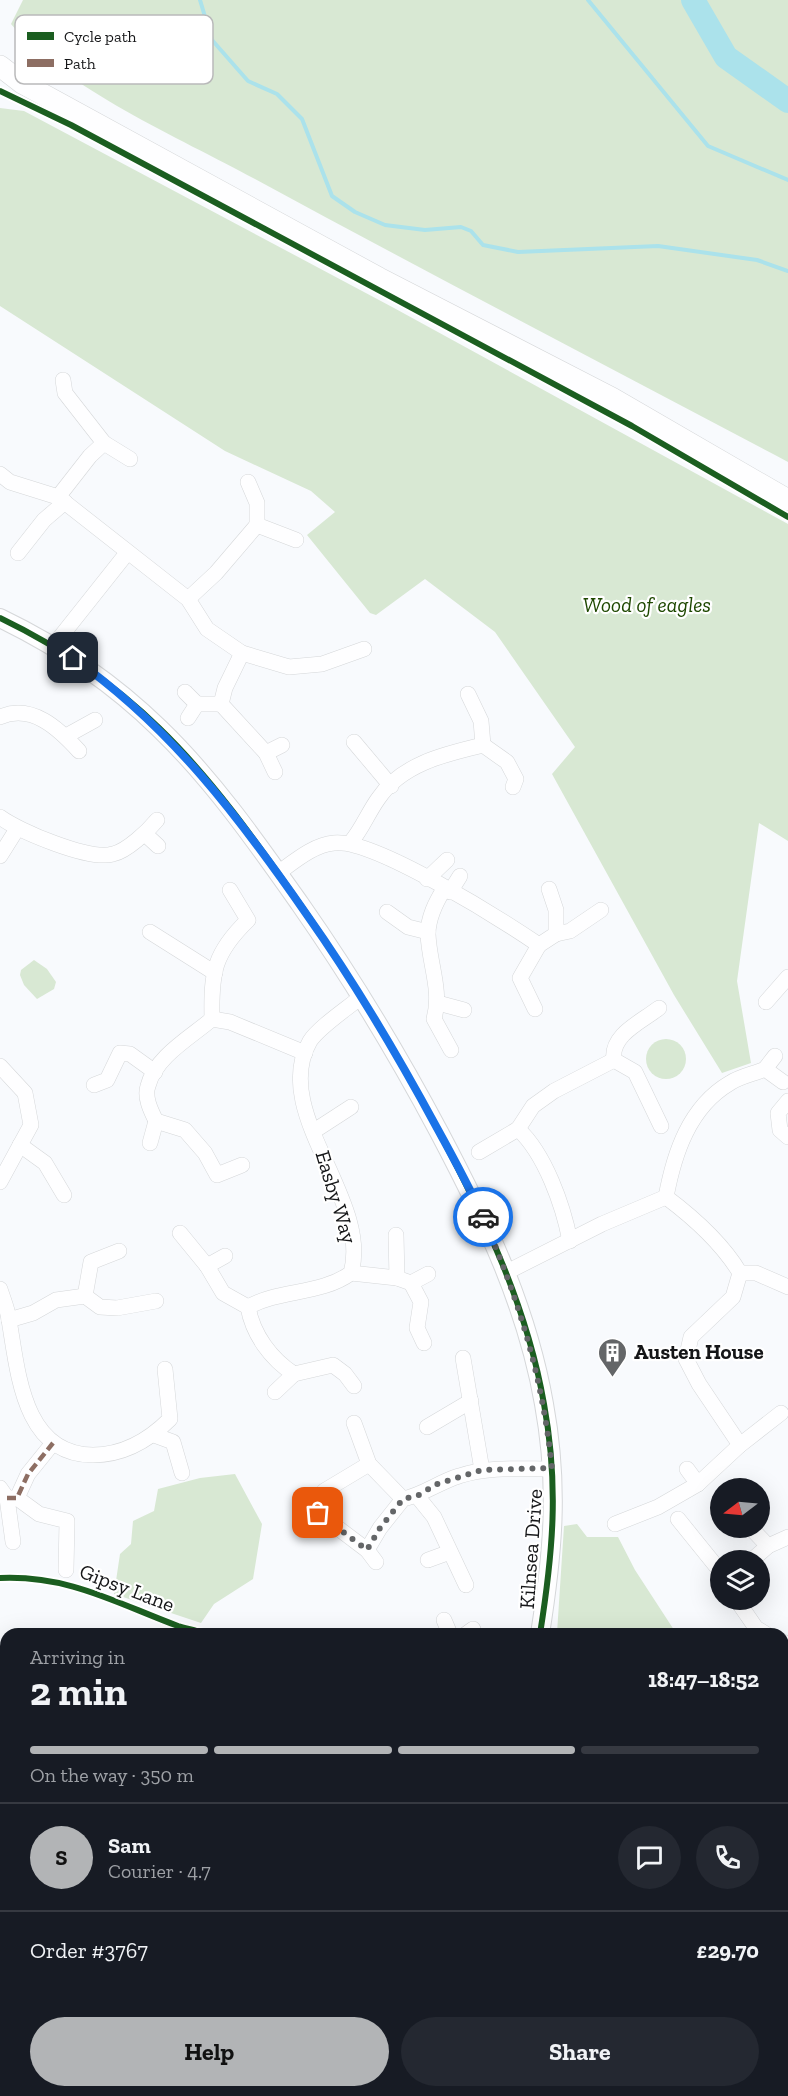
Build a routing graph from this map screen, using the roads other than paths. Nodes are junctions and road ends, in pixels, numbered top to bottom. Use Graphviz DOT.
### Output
graph roads {
  1 [pos="0,66"];
  2 [pos="0,78"];
  3 [pos="15,78"];
  4 [pos="15,81"];
  5 [pos="24,84"];
  6 [pos="63,380"];
  7 [pos="104,443"];
  8 [pos="130,459"];
  9 [pos="0,474"];
  10 [pos="248,482"];
  11 [pos="62,499"];
  12 [pos="788,501"];
  13 [pos="257,525"];
  14 [pos="296,540"];
  15 [pos="18,553"];
  16 [pos="127,553"];
  17 [pos="188,599"];
  18 [pos="0,618"];
  19 [pos="54,645"];
  20 [pos="364,650"];
  21 [pos="242,653"];
  22 [pos="185,692"];
  23 [pos="468,694"];
  24 [pos="197,704"];
  25 [pos="221,704"];
  26 [pos="0,717"];
  27 [pos="188,718"];
  28 [pos="95,720"];
  29 [pos="66,736"];
  30 [pos="354,742"];
  31 [pos="282,745"];
  32 [pos="483,745"];
  33 [pos="79,751"];
  34 [pos="266,753"];
  35 [pos="275,772"];
  36 [pos="391,786"];
  37 [pos="513,787"];
  38 [pos="0,817"];
  39 [pos="158,820"];
  40 [pos="16,829"];
  41 [pos="145,834"];
  42 [pos="351,842"];
  43 [pos="158,846"];
  44 [pos="0,856"];
  45 [pos="447,860"];
  46 [pos="278,873"];
  47 [pos="460,876"];
  48 [pos="427,879"];
  49 [pos="549,889"];
  50 [pos="230,890"];
  51 [pos="447,890"];
  52 [pos="601,910"];
  53 [pos="387,912"];
  54 [pos="150,932"];
  55 [pos="428,932"];
  56 [pos="556,934"];
  57 [pos="539,945"];
  58 [pos="215,973"];
  59 [pos="788,977"];
  60 [pos="362,996"];
  61 [pos="766,1002"];
  62 [pos="438,1003"];
  63 [pos="659,1008"];
  64 [pos="535,1009"];
  65 [pos="464,1010"];
  66 [pos="212,1019"];
  67 [pos="451,1050"];
  68 [pos="304,1053"];
  69 [pos="775,1056"];
  70 [pos="614,1060"];
  71 [pos="0,1066"];
  72 [pos="765,1069"];
  73 [pos="155,1072"];
  74 [pos="783,1082"];
  75 [pos="94,1085"];
  76 [pos="788,1101"];
  77 [pos="351,1107"];
  78 [pos="156,1121"];
  79 [pos="661,1126"];
  80 [pos="518,1128"];
  81 [pos="314,1131"];
  82 [pos="788,1137"];
  83 [pos="150,1143"];
  84 [pos="20,1144"];
  85 [pos="479,1152"];
  86 [pos="242,1165"];
  87 [pos="0,1182"];
  88 [pos="64,1195"];
  89 [pos="666,1197"];
  90 [pos="180,1233"];
  91 [pos="396,1235"];
  92 [pos="570,1241"];
  93 [pos="119,1251"];
  94 [pos="225,1256"];
  95 [pos="207,1266"];
  96 [pos="507,1272"];
  97 [pos="351,1273"];
  98 [pos="740,1273"];
  99 [pos="428,1274"];
  100 [pos="404,1281"];
  101 [pos="788,1287"];
  102 [pos="0,1289"];
  103 [pos="85,1296"];
  104 [pos="156,1301"];
  105 [pos="248,1307"];
  106 [pos="9,1320"];
  107 [pos="6,1340"];
  108 [pos="424,1343"];
  109 [pos="463,1358"];
  110 [pos="165,1369"];
  111 [pos="294,1374"];
  112 [pos="354,1386"];
  113 [pos="275,1392"];
  114 [pos="471,1401"];
  115 [pos="780,1413"];
  116 [pos="354,1423"];
  117 [pos="427,1427"];
  118 [pos="154,1435"];
  119 [pos="53,1443"];
  120 [pos="740,1445"];
  121 [pos="369,1464"];
  122 [pos="552,1468"];
  123 [pos="687,1469"];
  124 [pos="482,1470"];
  125 [pos="182,1473"];
  126 [pos="698,1484"];
  127 [pos="324,1491"];
  128 [pos="6,1497"];
  129 [pos="410,1498"];
  130 [pos="318,1513"];
  131 [pos="678,1520"];
  132 [pos="615,1524"];
  133 [pos="788,1537"];
  134 [pos="760,1538"];
  135 [pos="13,1542"];
  136 [pos="768,1546"];
  137 [pos="763,1550"];
  138 [pos="450,1552"];
  139 [pos="710,1559"];
  140 [pos="428,1560"];
  141 [pos="66,1570"];
  142 [pos="466,1585"];
  143 [pos="744,1610"];
  144 [pos="541,1628"];
  145 [pos="756,1628"];
  1 -- 3 [label="main road"];
  2 -- 4 [label="main road"];
  5 -- 12 [label="main road"];
  6 -- 7 [label="street"];
  7 -- 8 [label="street"];
  7 -- 11 [label="street"];
  9 -- 11 [label="street"];
  10 -- 13 [label="street"];
  11 -- 15 [label="street"];
  11 -- 16 [label="street"];
  13 -- 14 [label="street"];
  13 -- 17 [label="street"];
  16 -- 17 [label="street"];
  16 -- 19 [label="street"];
  17 -- 21 [label="street"];
  18 -- 19 [label="street, Kilnsea Drive"];
  19 -- 46 [label="street, Kilnsea Drive"];
  20 -- 21 [label="street"];
  21 -- 25 [label="street"];
  22 -- 24 [label="street"];
  23 -- 32 [label="street"];
  24 -- 25 [label="street"];
  24 -- 27 [label="street"];
  25 -- 34 [label="street"];
  26 -- 29 [label="street"];
  28 -- 29 [label="street"];
  29 -- 33 [label="street"];
  30 -- 36 [label="street"];
  31 -- 34 [label="street"];
  32 -- 36 [label="street"];
  32 -- 37 [label="street"];
  34 -- 35 [label="street"];
  36 -- 42 [label="street"];
  38 -- 40 [label="street"];
  39 -- 41 [label="street"];
  40 -- 41 [label="street"];
  40 -- 44 [label="street"];
  41 -- 43 [label="street"];
  42 -- 46 [label="street"];
  42 -- 48 [label="street"];
  45 -- 48 [label="street"];
  46 -- 60 [label="street, Kilnsea Drive"];
  47 -- 51 [label="street"];
  48 -- 51 [label="street"];
  49 -- 56 [label="street"];
  50 -- 58 [label="street"];
  51 -- 55 [label="street"];
  51 -- 57 [label="street"];
  52 -- 56 [label="street"];
  53 -- 55 [label="street"];
  54 -- 58 [label="street"];
  55 -- 62 [label="street"];
  56 -- 57 [label="street"];
  57 -- 64 [label="street"];
  58 -- 66 [label="street"];
  59 -- 61 [label="street"];
  60 -- 68 [label="street"];
  60 -- 96 [label="street, Kilnsea Drive"];
  62 -- 65 [label="street"];
  62 -- 67 [label="street"];
  63 -- 70 [label="street"];
  66 -- 68 [label="street"];
  66 -- 73 [label="street"];
  68 -- 81 [label="street, Easby Way"];
  69 -- 72 [label="street"];
  70 -- 79 [label="street"];
  70 -- 80 [label="street"];
  71 -- 84 [label="street"];
  72 -- 74 [label="street"];
  72 -- 89 [label="street"];
  73 -- 75 [label="street"];
  73 -- 78 [label="street"];
  76 -- 82 [label="street"];
  77 -- 81 [label="street, Easby Way"];
  78 -- 83 [label="street"];
  78 -- 86 [label="street"];
  80 -- 85 [label="street"];
  80 -- 92 [label="street"];
  81 -- 97 [label="street, Easby Way"];
  84 -- 87 [label="street"];
  84 -- 88 [label="street"];
  89 -- 92 [label="street"];
  89 -- 98 [label="street"];
  90 -- 95 [label="street"];
  91 -- 100 [label="street"];
  92 -- 96 [label="street"];
  93 -- 103 [label="street"];
  94 -- 95 [label="street"];
  95 -- 105 [label="street"];
  96 -- 122 [label="street, Kilnsea Drive"];
  97 -- 100 [label="street"];
  97 -- 105 [label="street, Easby Way"];
  98 -- 101 [label="street"];
  98 -- 120 [label="street"];
  99 -- 100 [label="street"];
  100 -- 108 [label="street"];
  102 -- 106 [label="street"];
  103 -- 104 [label="street"];
  103 -- 106 [label="street"];
  105 -- 111 [label="street"];
  106 -- 107 [label="street"];
  107 -- 119 [label="street"];
  109 -- 114 [label="street"];
  110 -- 118 [label="street"];
  111 -- 112 [label="street"];
  111 -- 113 [label="street"];
  114 -- 117 [label="street"];
  114 -- 124 [label="street"];
  115 -- 120 [label="street"];
  116 -- 121 [label="street"];
  118 -- 119 [label="street"];
  118 -- 125 [label="street"];
  119 -- 128 [label="street"];
  120 -- 126 [label="street"];
  121 -- 127 [label="street"];
  121 -- 129 [label="street"];
  122 -- 124 [label="street"];
  122 -- 144 [label="street, Kilnsea Drive"];
  123 -- 126 [label="street"];
  124 -- 129 [label="street"];
  126 -- 132 [label="street"];
  128 -- 135 [label="street"];
  128 -- 141 [label="street"];
  129 -- 130 [label="street"];
  129 -- 138 [label="street"];
  131 -- 139 [label="street"];
  133 -- 136 [label="street"];
  134 -- 136 [label="street"];
  136 -- 137 [label="street"];
  138 -- 140 [label="street"];
  138 -- 142 [label="street"];
  143 -- 145 [label="street"];
}
